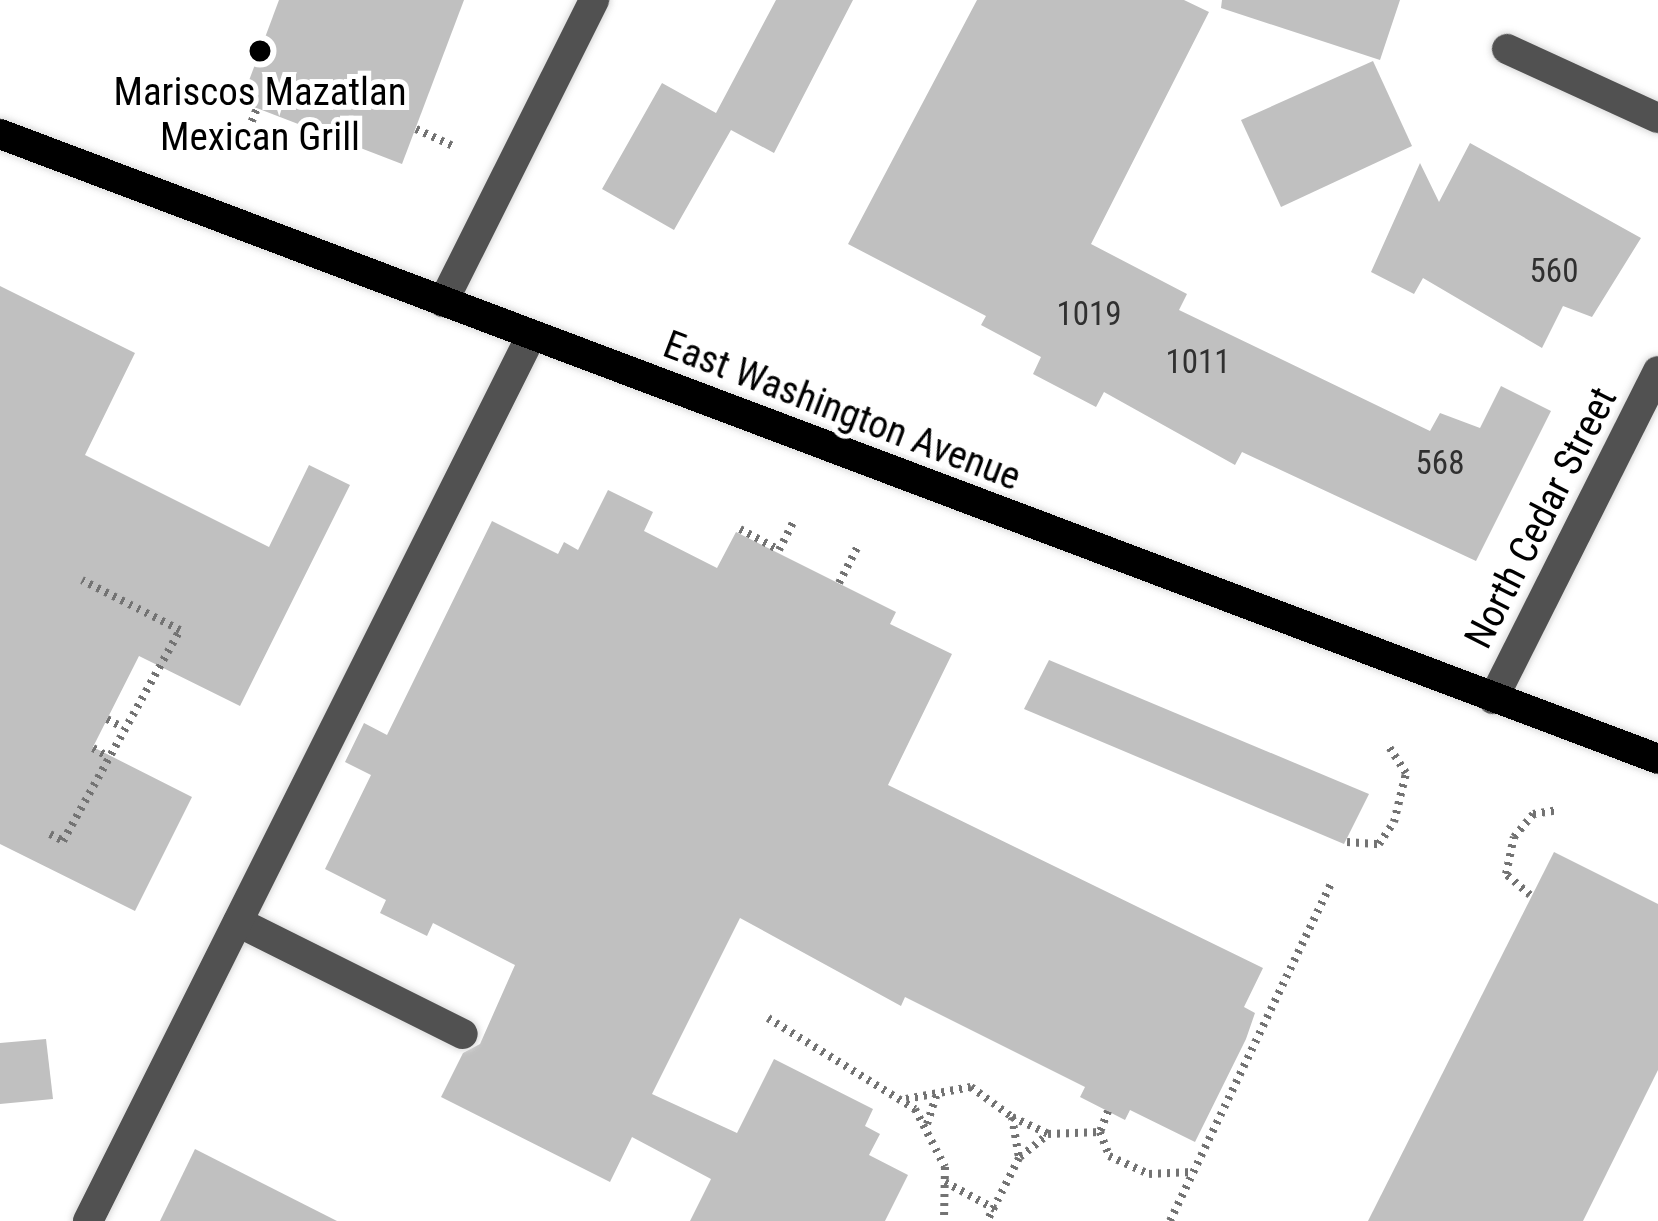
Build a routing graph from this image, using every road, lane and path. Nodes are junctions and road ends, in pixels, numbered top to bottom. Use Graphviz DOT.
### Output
graph roads {
  1 [pos="594,0"];
  2 [pos="1507,49"];
  3 [pos="257,109"];
  4 [pos="1658,118"];
  5 [pos="416,129"];
  6 [pos="0,134"];
  7 [pos="245,138"];
  8 [pos="453,146"];
  9 [pos="443,302"];
  10 [pos="531,336"];
  11 [pos="1658,371"];
  12 [pos="794,520"];
  13 [pos="740,530"];
  14 [pos="859,544"];
  15 [pos="82,580"];
  16 [pos="838,583"];
  17 [pos="1493,699"];
  18 [pos="107,719"];
  19 [pos="122,727"];
  20 [pos="1387,744"];
  21 [pos="93,748"];
  22 [pos="107,756"];
  23 [pos="1658,759"];
  24 [pos="1559,809"];
  25 [pos="50,834"];
  26 [pos="1347,842"];
  27 [pos="1330,883"];
  28 [pos="1530,895"];
  29 [pos="238,922"];
  30 [pos="768,1018"];
  31 [pos="464,1034"];
  32 [pos="938,1093"];
  33 [pos="905,1100"];
  34 [pos="1108,1111"];
  35 [pos="1012,1117"];
  36 [pos="926,1125"];
  37 [pos="1100,1132"];
  38 [pos="1048,1134"];
  39 [pos="1019,1158"];
  40 [pos="1191,1172"];
  41 [pos="945,1182"];
  42 [pos="995,1209"];
  43 [pos="88,1221"];
  44 [pos="944,1221"];
  45 [pos="987,1221"];
  46 [pos="1170,1221"];
  1 -- 9 [label="street"];
  2 -- 4 [label="street"];
  3 -- 7 [label="path"];
  5 -- 8 [label="path"];
  6 -- 9 [label="main road, East Washington Avenue"];
  9 -- 10 [label="main road, East Washington Avenue"];
  10 -- 17 [label="main road, East Washington Avenue"];
  10 -- 29 [label="street"];
  11 -- 17 [label="street, North Cedar Street"];
  12 -- 13 [label="path"];
  14 -- 16 [label="path"];
  15 -- 19 [label="path"];
  17 -- 23 [label="main road, East Washington Avenue"];
  18 -- 19 [label="path"];
  19 -- 22 [label="path"];
  20 -- 26 [label="path"];
  21 -- 22 [label="path"];
  22 -- 25 [label="path"];
  24 -- 28 [label="path"];
  27 -- 40 [label="path"];
  29 -- 31 [label="street"];
  29 -- 43 [label="street"];
  30 -- 33 [label="path"];
  32 -- 33 [label="path"];
  32 -- 35 [label="path"];
  32 -- 36 [label="path"];
  33 -- 36 [label="path"];
  34 -- 37 [label="path"];
  35 -- 38 [label="path"];
  35 -- 39 [label="path"];
  36 -- 41 [label="path"];
  37 -- 38 [label="path"];
  37 -- 40 [label="path"];
  38 -- 39 [label="path"];
  39 -- 42 [label="path"];
  40 -- 46 [label="path"];
  41 -- 42 [label="path"];
  41 -- 44 [label="path"];
  42 -- 45 [label="path"];
}
